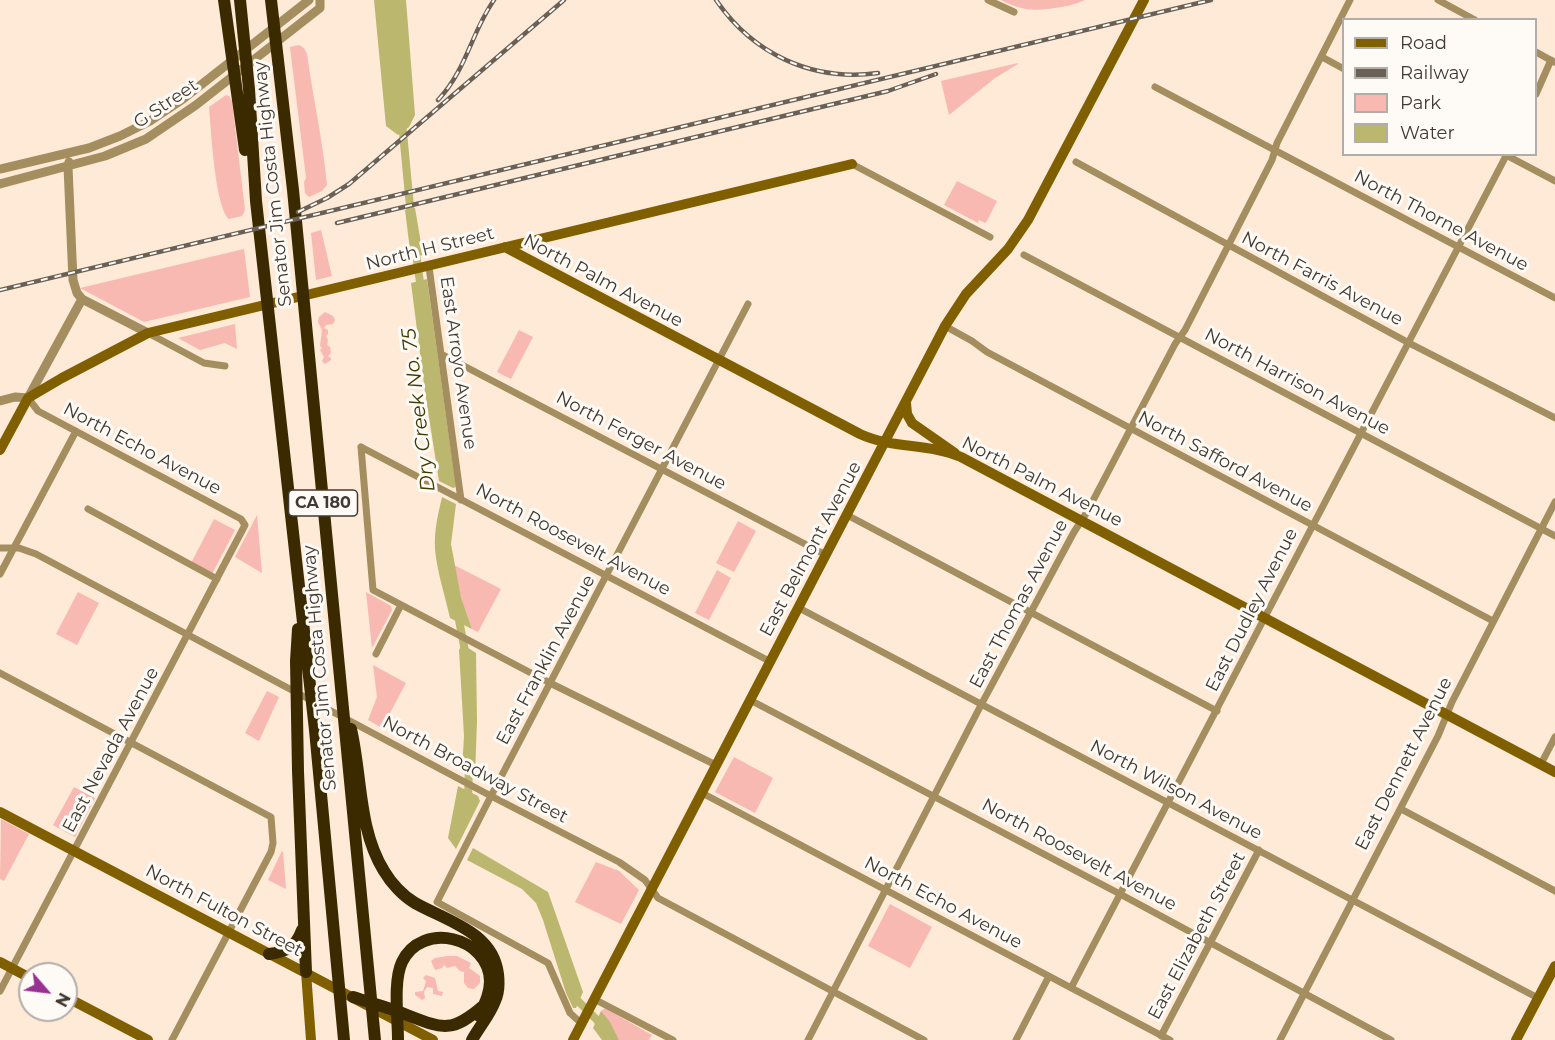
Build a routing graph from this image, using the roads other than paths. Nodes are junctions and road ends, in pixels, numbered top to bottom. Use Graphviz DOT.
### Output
graph roads {
  1 [pos="224,0"];
  2 [pos="240,0"];
  3 [pos="309,0"];
  4 [pos="320,0"];
  5 [pos="988,0"];
  6 [pos="1144,0"];
  7 [pos="1350,0"];
  8 [pos="1438,0"];
  9 [pos="272,2"];
  10 [pos="1014,12"];
  11 [pos="1471,18"];
  12 [pos="1537,53"];
  13 [pos="1322,57"];
  14 [pos="1553,61"];
  15 [pos="1342,68"];
  16 [pos="1155,87"];
  17 [pos="1537,92"];
  18 [pos="244,93"];
  19 [pos="189,94"];
  20 [pos="196,105"];
  21 [pos="73,151"];
  22 [pos="1275,152"];
  23 [pos="62,154"];
  24 [pos="1504,156"];
  25 [pos="1507,156"];
  26 [pos="1076,162"];
  27 [pos="852,164"];
  28 [pos="68,166"];
  29 [pos="0,169"];
  30 [pos="1555,181"];
  31 [pos="0,183"];
  32 [pos="990,237"];
  33 [pos="1229,245"];
  34 [pos="1458,246"];
  35 [pos="505,247"];
  36 [pos="1024,255"];
  37 [pos="429,267"];
  38 [pos="1555,298"];
  39 [pos="82,299"];
  40 [pos="748,304"];
  41 [pos="945,326"];
  42 [pos="148,333"];
  43 [pos="1180,337"];
  44 [pos="1409,343"];
  45 [pos="441,354"];
  46 [pos="718,361"];
  47 [pos="225,366"];
  48 [pos="28,398"];
  49 [pos="0,401"];
  50 [pos="906,402"];
  51 [pos="1555,418"];
  52 [pos="1131,429"];
  53 [pos="76,431"];
  54 [pos="1360,434"];
  55 [pos="885,443"];
  56 [pos="0,450"];
  57 [pos="961,457"];
  58 [pos="661,468"];
  59 [pos="457,498"];
  60 [pos="1555,502"];
  61 [pos="88,509"];
  62 [pos="847,515"];
  63 [pos="1081,521"];
  64 [pos="245,523"];
  65 [pos="1312,525"];
  66 [pos="1541,529"];
  67 [pos="1555,536"];
  68 [pos="0,548"];
  69 [pos="14,548"];
  70 [pos="826,555"];
  71 [pos="0,574"];
  72 [pos="607,576"];
  73 [pos="218,579"];
  74 [pos="300,592"];
  75 [pos="401,605"];
  76 [pos="799,608"];
  77 [pos="1031,613"];
  78 [pos="1265,618"];
  79 [pos="1493,621"];
  80 [pos="189,634"];
  81 [pos="376,654"];
  82 [pos="771,662"];
  83 [pos="0,673"];
  84 [pos="550,683"];
  85 [pos="750,700"];
  86 [pos="981,705"];
  87 [pos="1217,711"];
  88 [pos="1447,715"];
  89 [pos="1555,737"];
  90 [pos="132,743"];
  91 [pos="350,747"];
  92 [pos="1541,764"];
  93 [pos="716,765"];
  94 [pos="1555,772"];
  95 [pos="702,793"];
  96 [pos="491,796"];
  97 [pos="934,797"];
  98 [pos="1168,802"];
  99 [pos="1401,809"];
  100 [pos="0,812"];
  101 [pos="1259,850"];
  102 [pos="74,851"];
  103 [pos="652,888"];
  104 [pos="886,890"];
  105 [pos="1555,891"];
  106 [pos="1120,894"];
  107 [pos="1352,902"];
  108 [pos="303,923"];
  109 [pos="228,934"];
  110 [pos="1209,944"];
  111 [pos="269,954"];
  112 [pos="0,962"];
  113 [pos="1555,966"];
  114 [pos="13,968"];
  115 [pos="18,971"];
  116 [pos="306,972"];
  117 [pos="1049,976"];
  118 [pos="1071,988"];
  119 [pos="0,991"];
  120 [pos="833,992"];
  121 [pos="1304,994"];
  122 [pos="353,997"];
  123 [pos="1538,998"];
  124 [pos="593,1000"];
  125 [pos="78,1003"];
  126 [pos="484,1005"];
  127 [pos="583,1021"];
  128 [pos="1158,1036"];
  129 [pos="375,1038"];
  130 [pos="148,1040"];
  131 [pos="172,1040"];
  132 [pos="311,1040"];
  133 [pos="344,1040"];
  134 [pos="398,1040"];
  135 [pos="433,1040"];
  136 [pos="464,1040"];
  137 [pos="472,1040"];
  138 [pos="573,1040"];
  139 [pos="673,1040"];
  140 [pos="808,1040"];
  141 [pos="924,1040"];
  142 [pos="1016,1040"];
  143 [pos="1170,1040"];
  144 [pos="1280,1040"];
  145 [pos="1391,1040"];
  146 [pos="1516,1040"];
  1 -- 18 [label="highway"];
  2 -- 18 [label="highway, CA 180"];
  3 -- 19 [label="street, G Street"];
  4 -- 20 [label="street, G Street"];
  5 -- 10 [label="street"];
  6 -- 41 [label="main road, East Belmont Avenue"];
  7 -- 13 [label="street, East Thomas Avenue"];
  8 -- 11 [label="street"];
  9 -- 91 [label="highway, Senator Jim Costa Highway / CA 180"];
  12 -- 14 [label="street"];
  13 -- 15 [label="street"];
  13 -- 22 [label="street, East Thomas Avenue"];
  14 -- 17 [label="street"];
  16 -- 22 [label="street, North Thorne Avenue"];
  18 -- 74 [label="highway, Senator Jim Costa Highway / CA 180"];
  19 -- 20 [label="street"];
  19 -- 21 [label="street, G Street"];
  20 -- 28 [label="street, G Street"];
  21 -- 23 [label="street, G Street"];
  21 -- 28 [label="street"];
  22 -- 33 [label="street, East Thomas Avenue"];
  22 -- 34 [label="street, North Thorne Avenue"];
  23 -- 28 [label="street"];
  23 -- 29 [label="street, G Street"];
  24 -- 34 [label="street, East Dudley Avenue"];
  25 -- 30 [label="street"];
  26 -- 33 [label="street, North Farris Avenue"];
  27 -- 32 [label="street"];
  27 -- 35 [label="main road, North H Street"];
  28 -- 31 [label="street, G Street"];
  28 -- 39 [label="street"];
  33 -- 43 [label="street, East Thomas Avenue"];
  33 -- 44 [label="street, North Farris Avenue"];
  34 -- 38 [label="street, North Thorne Avenue"];
  34 -- 44 [label="street, East Dudley Avenue"];
  35 -- 37 [label="main road, North H Street"];
  35 -- 46 [label="main road, North Palm Avenue"];
  36 -- 43 [label="street, North Harrison Avenue"];
  37 -- 42 [label="main road, North H Street"];
  37 -- 45 [label="street, East Arroyo Avenue"];
  39 -- 42 [label="street"];
  39 -- 48 [label="street"];
  40 -- 46 [label="street, East Franklin Avenue"];
  41 -- 50 [label="main road, East Belmont Avenue"];
  41 -- 52 [label="street, North Safford Avenue"];
  42 -- 47 [label="street"];
  42 -- 48 [label="main road, North H Street"];
  43 -- 52 [label="street, East Thomas Avenue"];
  43 -- 54 [label="street, North Harrison Avenue"];
  44 -- 51 [label="street, North Farris Avenue"];
  44 -- 54 [label="street, East Dudley Avenue"];
  45 -- 58 [label="street, North Ferger Avenue"];
  45 -- 59 [label="street, East Arroyo Avenue"];
  46 -- 55 [label="main road, North Palm Avenue"];
  46 -- 58 [label="street, East Franklin Avenue"];
  48 -- 49 [label="street"];
  48 -- 53 [label="street, North Echo Avenue"];
  48 -- 56 [label="main road"];
  50 -- 55 [label="main road, East Belmont Avenue"];
  50 -- 57 [label="main road"];
  52 -- 63 [label="street, East Thomas Avenue"];
  52 -- 65 [label="street, North Safford Avenue"];
  53 -- 64 [label="street, North Echo Avenue"];
  53 -- 69 [label="street"];
  54 -- 65 [label="street, East Dudley Avenue"];
  54 -- 66 [label="street, North Harrison Avenue"];
  55 -- 57 [label="main road, North Palm Avenue"];
  55 -- 62 [label="main road, East Belmont Avenue"];
  57 -- 63 [label="main road, North Palm Avenue"];
  58 -- 70 [label="street, North Ferger Avenue"];
  58 -- 72 [label="street, East Franklin Avenue"];
  59 -- 72 [label="street, North Roosevelt Avenue"];
  59 -- 75 [label="street, North Roosevelt Avenue"];
  60 -- 66 [label="street, East Dennett Avenue"];
  61 -- 73 [label="street"];
  62 -- 70 [label="main road, East Belmont Avenue"];
  62 -- 77 [label="street"];
  63 -- 77 [label="street, East Thomas Avenue"];
  63 -- 78 [label="main road, North Palm Avenue"];
  64 -- 73 [label="street, East Nevada Avenue"];
  65 -- 78 [label="street, East Dudley Avenue"];
  65 -- 79 [label="street, North Safford Avenue"];
  66 -- 67 [label="street, North Harrison Avenue"];
  66 -- 79 [label="street, East Dennett Avenue"];
  68 -- 69 [label="street, North Broadway Street"];
  69 -- 71 [label="street"];
  69 -- 80 [label="street, North Broadway Street"];
  70 -- 76 [label="main road, East Belmont Avenue"];
  72 -- 82 [label="street, North Roosevelt Avenue"];
  72 -- 84 [label="street, East Franklin Avenue"];
  73 -- 80 [label="street, East Nevada Avenue"];
  74 -- 108 [label="highway"];
  74 -- 133 [label="highway, Senator Jim Costa Highway / CA 180"];
  75 -- 81 [label="street"];
  75 -- 84 [label="street"];
  76 -- 82 [label="main road, East Belmont Avenue"];
  76 -- 86 [label="street, North Wilson Avenue"];
  77 -- 86 [label="street, East Thomas Avenue"];
  77 -- 87 [label="street"];
  78 -- 87 [label="street, East Dudley Avenue"];
  78 -- 88 [label="main road, North Palm Avenue"];
  79 -- 88 [label="street, East Dennett Avenue"];
  80 -- 90 [label="street, East Nevada Avenue"];
  80 -- 96 [label="street, North Broadway Street"];
  82 -- 85 [label="main road, East Belmont Avenue"];
  83 -- 90 [label="street"];
  84 -- 93 [label="street"];
  84 -- 96 [label="street, East Franklin Avenue"];
  85 -- 93 [label="main road, East Belmont Avenue"];
  85 -- 97 [label="street, North Roosevelt Avenue"];
  86 -- 97 [label="street, East Thomas Avenue"];
  86 -- 98 [label="street, North Wilson Avenue"];
  87 -- 98 [label="street, East Dudley Avenue"];
  88 -- 92 [label="main road, North Palm Avenue"];
  88 -- 99 [label="street, East Dennett Avenue"];
  89 -- 92 [label="street"];
  90 -- 102 [label="street, East Nevada Avenue"];
  90 -- 109 [label="street"];
  91 -- 129 [label="highway, Senator Jim Costa Highway"];
  91 -- 137 [label="highway"];
  92 -- 94 [label="main road, North Palm Avenue"];
  93 -- 95 [label="main road, East Belmont Avenue"];
  95 -- 103 [label="main road, East Belmont Avenue"];
  95 -- 104 [label="street, North Echo Avenue"];
  96 -- 103 [label="street, North Broadway Street"];
  96 -- 127 [label="street, East Franklin Avenue"];
  97 -- 104 [label="street, East Thomas Avenue"];
  97 -- 106 [label="street, North Roosevelt Avenue"];
  98 -- 101 [label="street, North Wilson Avenue"];
  98 -- 106 [label="street, East Dudley Avenue"];
  99 -- 105 [label="street"];
  99 -- 107 [label="street, East Dennett Avenue"];
  100 -- 102 [label="main road, North Fulton Street"];
  101 -- 107 [label="street, North Wilson Avenue"];
  101 -- 110 [label="street, East Elizabeth Street"];
  102 -- 109 [label="main road, North Fulton Street"];
  102 -- 114 [label="street, East Nevada Avenue"];
  103 -- 120 [label="street, North Broadway Street"];
  103 -- 124 [label="main road, East Belmont Avenue"];
  104 -- 117 [label="street, North Echo Avenue"];
  104 -- 120 [label="street, East Thomas Avenue"];
  106 -- 110 [label="street, North Roosevelt Avenue"];
  106 -- 118 [label="street, East Dudley Avenue"];
  107 -- 121 [label="street, East Dennett Avenue"];
  107 -- 123 [label="street, North Wilson Avenue"];
  108 -- 111 [label="highway"];
  108 -- 116 [label="highway"];
  109 -- 111 [label="main road, North Fulton Street"];
  109 -- 131 [label="street"];
  110 -- 121 [label="street, North Roosevelt Avenue"];
  110 -- 128 [label="street, East Elizabeth Street"];
  111 -- 116 [label="main road, North Fulton Street"];
  112 -- 114 [label="main road"];
  113 -- 123 [label="main road"];
  114 -- 115 [label="main road"];
  114 -- 119 [label="street, East Nevada Avenue"];
  116 -- 122 [label="main road, North Fulton Street"];
  116 -- 132 [label="main road"];
  117 -- 118 [label="street, North Echo Avenue"];
  117 -- 142 [label="street"];
  118 -- 128 [label="street, North Echo Avenue"];
  120 -- 140 [label="street, East Thomas Avenue"];
  120 -- 141 [label="street, North Broadway Street"];
  121 -- 144 [label="street, East Dennett Avenue"];
  121 -- 145 [label="street, North Roosevelt Avenue"];
  122 -- 126 [label="highway"];
  122 -- 135 [label="main road, North Fulton Street"];
  123 -- 146 [label="main road"];
  124 -- 127 [label="main road, East Belmont Avenue"];
  124 -- 139 [label="street"];
  125 -- 130 [label="main road"];
  126 -- 134 [label="highway"];
  126 -- 136 [label="highway"];
  127 -- 138 [label="main road, East Belmont Avenue"];
  128 -- 143 [label="street, North Echo Avenue"];
}
